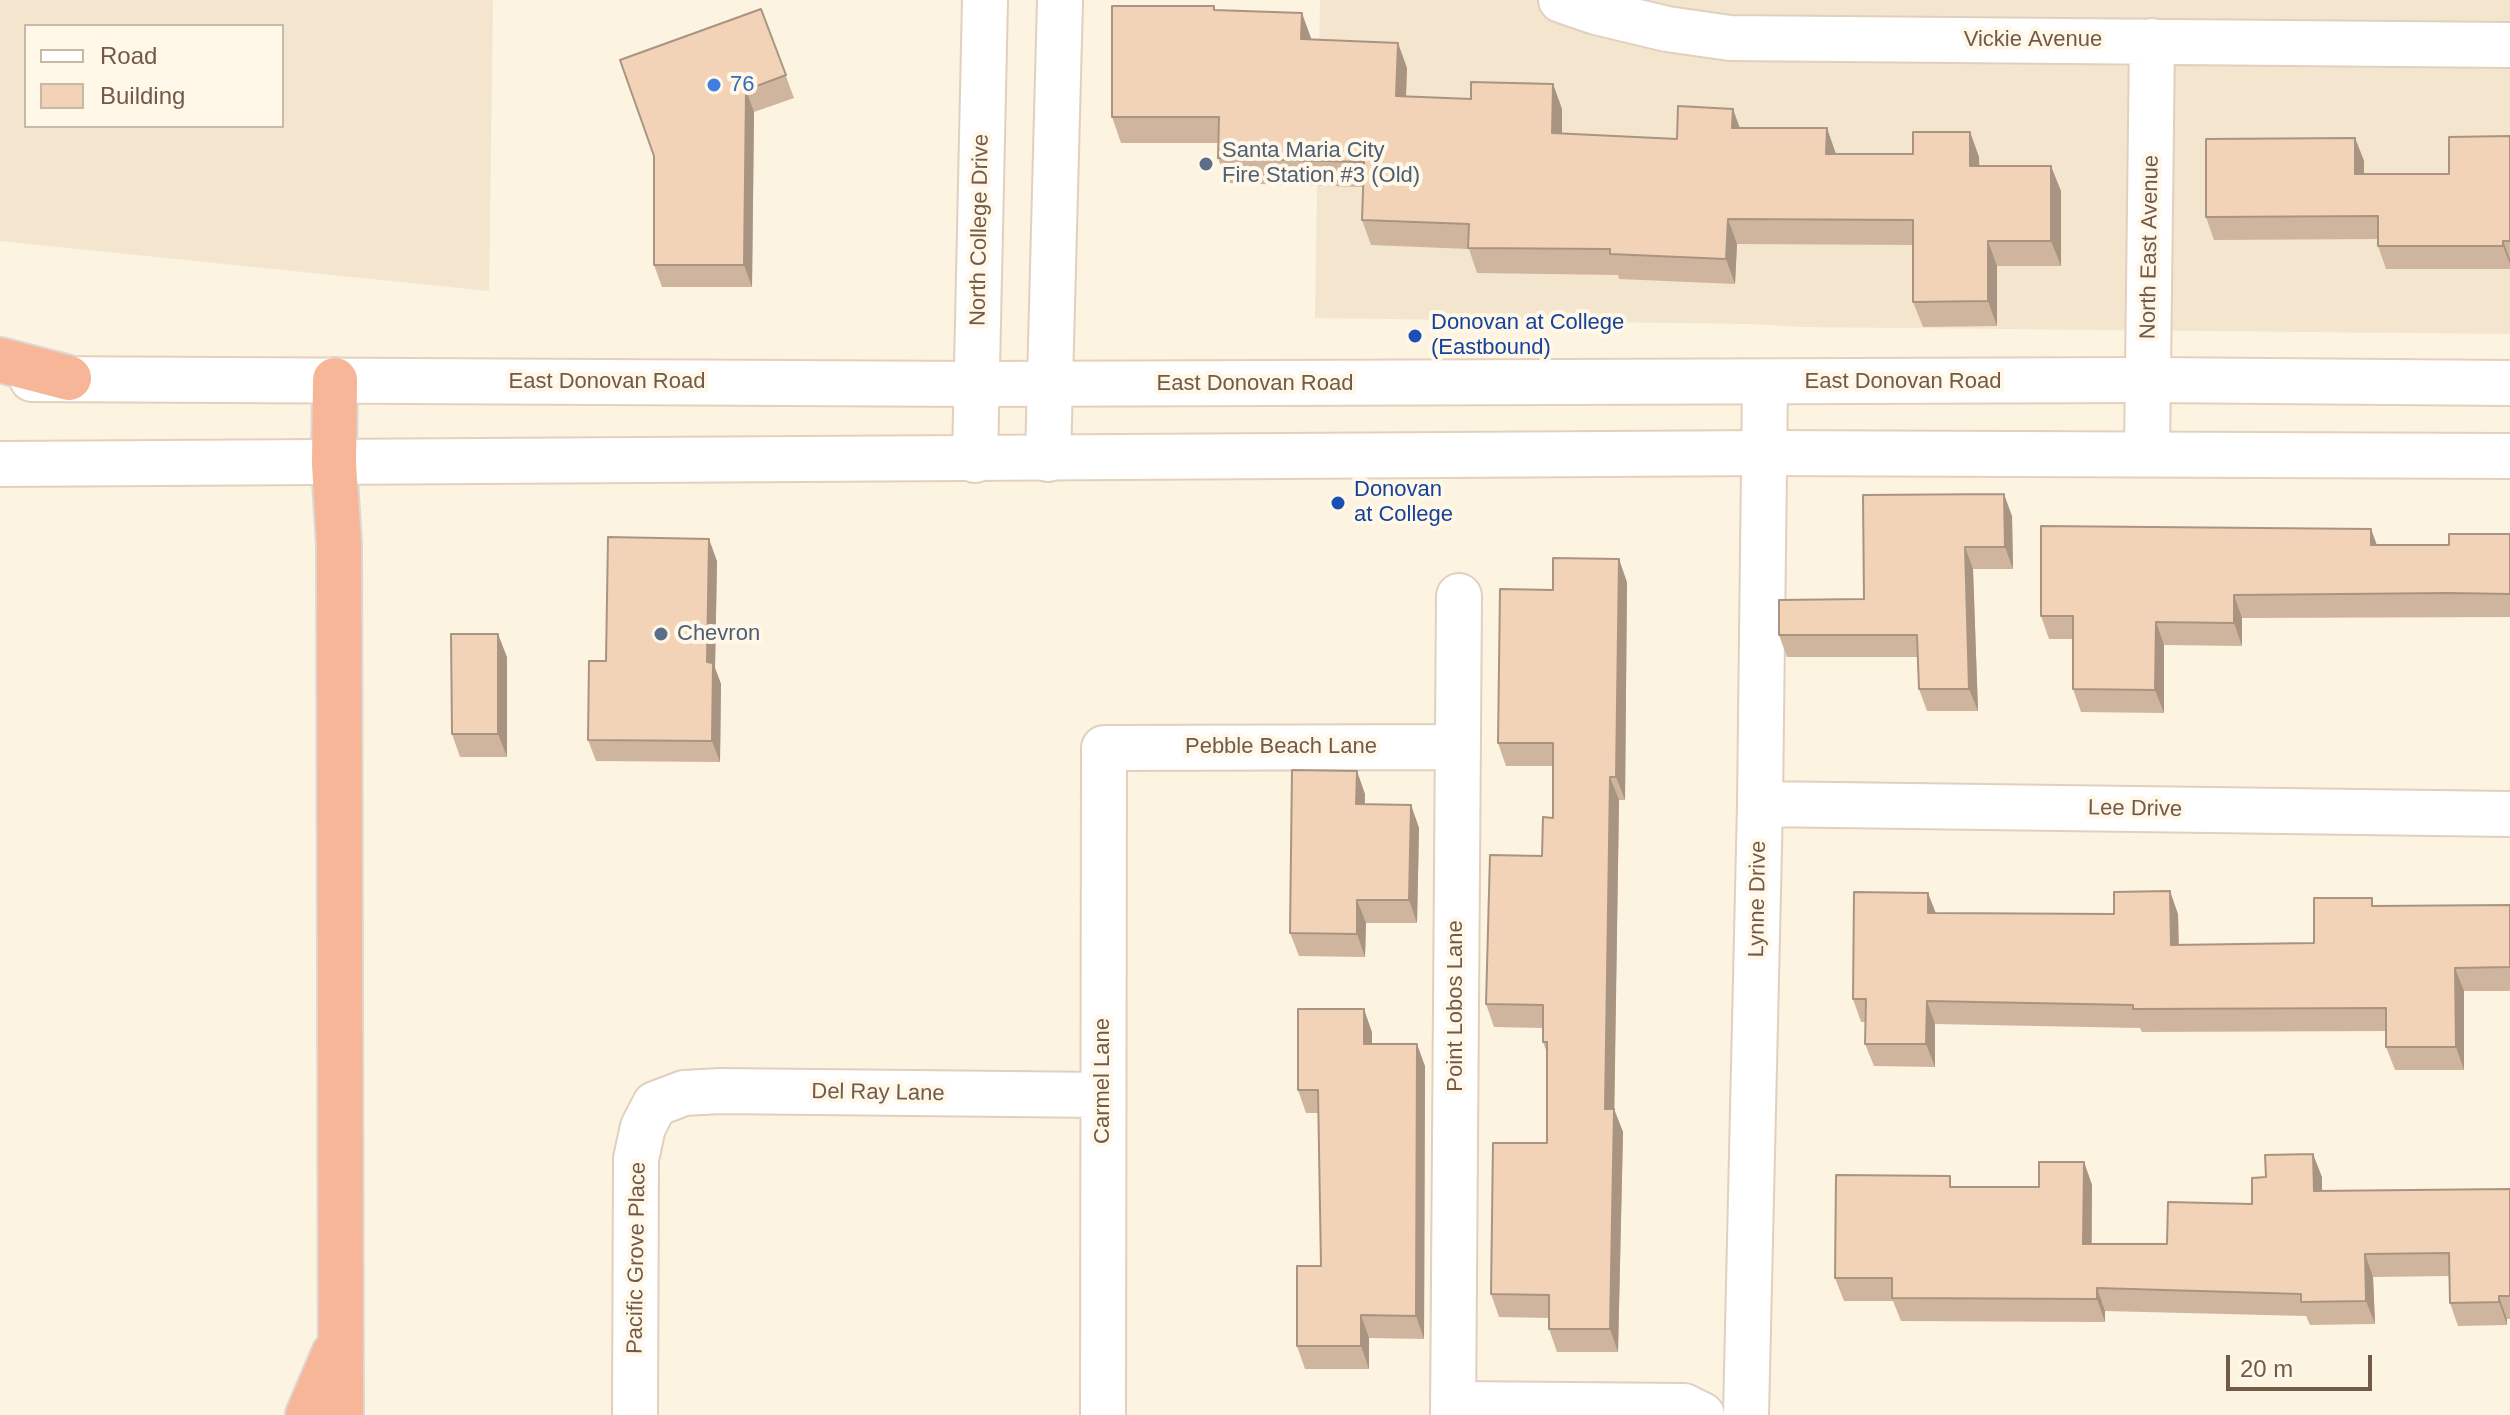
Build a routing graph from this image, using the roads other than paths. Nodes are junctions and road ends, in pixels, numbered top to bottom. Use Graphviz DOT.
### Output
graph roads {
  1 [pos="985,0"];
  2 [pos="1060,0"];
  3 [pos="1561,0"];
  4 [pos="2152,41"];
  5 [pos="2510,45"];
  6 [pos="0,360"];
  7 [pos="69,378"];
  8 [pos="335,380"];
  9 [pos="2148,380"];
  10 [pos="0,381"];
  11 [pos="1765,383"];
  12 [pos="2510,383"];
  13 [pos="977,384"];
  14 [pos="1050,384"];
  15 [pos="1765,453"];
  16 [pos="2147,453"];
  17 [pos="2510,456"];
  18 [pos="1048,459"];
  19 [pos="975,460"];
  20 [pos="0,464"];
  21 [pos="334,464"];
  22 [pos="1459,596"];
  23 [pos="1458,747"];
  24 [pos="1104,748"];
  25 [pos="1760,804"];
  26 [pos="2510,814"];
  27 [pos="1103,1095"];
  28 [pos="655,1104"];
  29 [pos="339,1341"];
  30 [pos="1453,1410"];
  31 [pos="308,1415"];
  32 [pos="341,1415"];
  33 [pos="635,1415"];
  34 [pos="1103,1415"];
  35 [pos="1702,1415"];
  36 [pos="1746,1415"];
  1 -- 13 [label="street, North College Drive"];
  2 -- 14 [label="street"];
  3 -- 4 [label="street, Vickie Avenue"];
  4 -- 5 [label="street, Vickie Avenue"];
  4 -- 9 [label="street, North East Avenue"];
  6 -- 7 [label="highway"];
  7 -- 8 [label="street, East Donovan Road"];
  7 -- 10 [label="street, East Donovan Road"];
  8 -- 13 [label="street, East Donovan Road"];
  8 -- 21 [label="highway"];
  9 -- 11 [label="street, East Donovan Road"];
  9 -- 12 [label="street, East Donovan Road"];
  9 -- 16 [label="street, North East Avenue"];
  11 -- 14 [label="street, East Donovan Road"];
  11 -- 15 [label="street, Lynne Drive"];
  13 -- 14 [label="street, East Donovan Road"];
  13 -- 19 [label="street, North College Drive"];
  14 -- 18 [label="street"];
  15 -- 16 [label="street"];
  15 -- 18 [label="street"];
  15 -- 25 [label="street, Lynne Drive"];
  16 -- 17 [label="street"];
  18 -- 19 [label="street"];
  19 -- 21 [label="street"];
  20 -- 21 [label="street"];
  21 -- 29 [label="highway"];
  22 -- 23 [label="street, Point Lobos Lane"];
  23 -- 24 [label="street, Pebble Beach Lane"];
  23 -- 30 [label="street, Point Lobos Lane"];
  24 -- 27 [label="street, Carmel Lane"];
  25 -- 26 [label="street, Lee Drive"];
  25 -- 36 [label="street, Lynne Drive"];
  27 -- 28 [label="street, Del Ray Lane"];
  27 -- 34 [label="street, Carmel Lane"];
  28 -- 33 [label="street, Pacific Grove Place"];
  29 -- 31 [label="highway"];
  29 -- 32 [label="highway"];
  30 -- 35 [label="street"];
}
